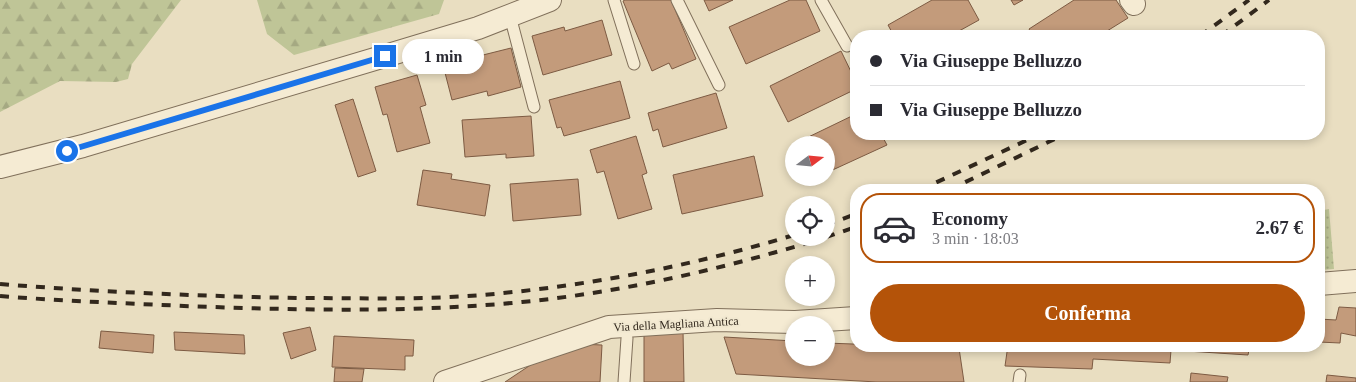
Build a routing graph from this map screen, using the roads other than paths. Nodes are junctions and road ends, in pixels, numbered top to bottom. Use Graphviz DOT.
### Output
graph roads {
  1 [pos="550,0"];
  2 [pos="614,0"];
  3 [pos="677,0"];
  4 [pos="821,0"];
  5 [pos="510,16"];
  6 [pos="847,46"];
  7 [pos="634,64"];
  8 [pos="719,85"];
  9 [pos="534,107"];
  10 [pos="0,167"];
  11 [pos="1356,281"];
  12 [pos="1325,284"];
  13 [pos="850,318"];
  14 [pos="627,338"];
  15 [pos="445,382"];
  16 [pos="624,382"];
  1 -- 5 [label="street"];
  2 -- 7 [label="lane"];
  3 -- 8 [label="lane"];
  4 -- 6 [label="lane"];
  5 -- 9 [label="lane"];
  5 -- 10 [label="street"];
  11 -- 12 [label="street"];
  13 -- 15 [label="street, Via della Magliana Antica"];
  14 -- 16 [label="lane"];
}
